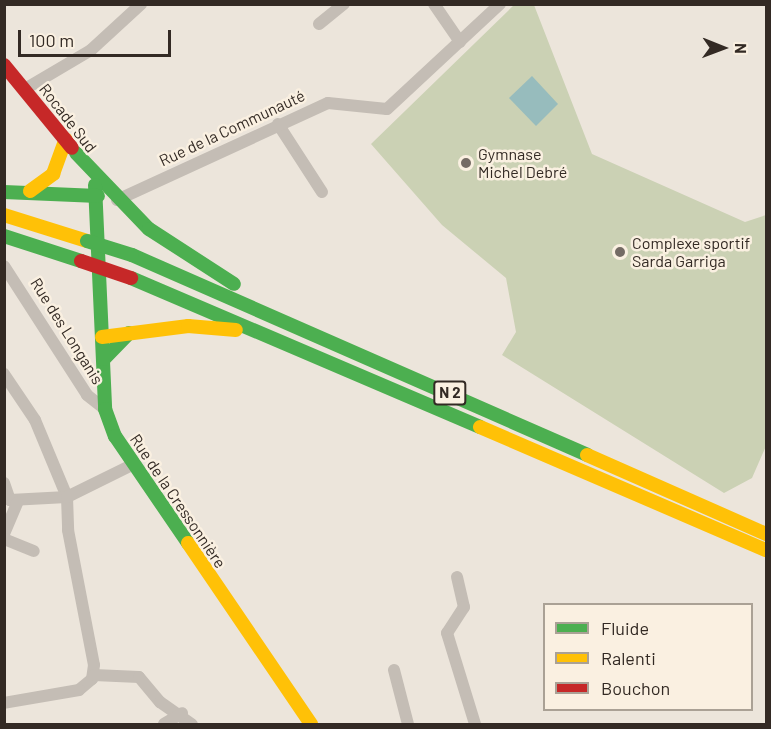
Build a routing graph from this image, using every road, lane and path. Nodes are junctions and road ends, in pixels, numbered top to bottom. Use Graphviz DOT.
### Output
graph roads {
  1 [pos="141,4"];
  2 [pos="344,4"];
  3 [pos="434,4"];
  4 [pos="500,4"];
  5 [pos="319,24"];
  6 [pos="460,42"];
  7 [pos="5,65"];
  8 [pos="25,89"];
  9 [pos="278,124"];
  10 [pos="66,139"];
  11 [pos="76,153"];
  12 [pos="30,191"];
  13 [pos="4,192"];
  14 [pos="322,192"];
  15 [pos="98,196"];
  16 [pos="120,200"];
  17 [pos="4,215"];
  18 [pos="4,236"];
  19 [pos="4,266"];
  20 [pos="129,333"];
  21 [pos="261,333"];
  22 [pos="102,337"];
  23 [pos="371,358"];
  24 [pos="104,359"];
  25 [pos="4,374"];
  26 [pos="105,409"];
  27 [pos="132,465"];
  28 [pos="4,483"];
  29 [pos="67,497"];
  30 [pos="10,502"];
  31 [pos="668,512"];
  32 [pos="766,534"];
  33 [pos="4,536"];
  34 [pos="766,550"];
  35 [pos="34,551"];
  36 [pos="766,561"];
  37 [pos="457,577"];
  38 [pos="394,670"];
  39 [pos="94,675"];
  40 [pos="4,703"];
  41 [pos="182,713"];
  42 [pos="164,724"];
  43 [pos="192,724"];
  44 [pos="311,724"];
  45 [pos="408,724"];
  46 [pos="475,724"];
  1 -- 8 [label="street"];
  2 -- 5 [label="street"];
  3 -- 6 [label="street"];
  4 -- 6 [label="street, Rue de la Communauté"];
  6 -- 9 [label="street, Rue de la Communauté"];
  7 -- 8 [label="main road, Rocade Sud"];
  8 -- 10 [label="main road, Rocade Sud"];
  9 -- 14 [label="street"];
  9 -- 16 [label="street, Rue de la Communauté"];
  10 -- 11 [label="main road, Rocade Sud"];
  10 -- 12 [label="main road"];
  11 -- 15 [label="main road, Rocade Sud"];
  11 -- 16 [label="main road"];
  12 -- 13 [label="main road"];
  12 -- 15 [label="main road"];
  15 -- 16 [label="street"];
  15 -- 22 [label="main road, Rue de la Cressonnière"];
  16 -- 23 [label="main road"];
  17 -- 23 [label="main road, N 2, bridge"];
  18 -- 21 [label="main road, N 2, bridge"];
  19 -- 26 [label="street, Rue des Longanis"];
  20 -- 21 [label="main road"];
  20 -- 22 [label="main road"];
  20 -- 24 [label="main road"];
  21 -- 31 [label="main road, N 2"];
  22 -- 24 [label="main road, Rue de la Cressonnière"];
  23 -- 32 [label="main road, N 2"];
  24 -- 26 [label="main road, Rue de la Cressonnière"];
  25 -- 29 [label="street"];
  26 -- 27 [label="main road, Rue de la Cressonnière"];
  27 -- 29 [label="street"];
  27 -- 44 [label="main road, Rue de la Cressonnière"];
  28 -- 30 [label="street"];
  29 -- 30 [label="street"];
  29 -- 39 [label="street"];
  30 -- 33 [label="street"];
  31 -- 34 [label="main road, N 2"];
  31 -- 36 [label="main road"];
  33 -- 35 [label="street"];
  37 -- 46 [label="street"];
  38 -- 45 [label="street"];
  39 -- 40 [label="street"];
  39 -- 41 [label="street"];
  41 -- 42 [label="street"];
  41 -- 43 [label="street"];
}
